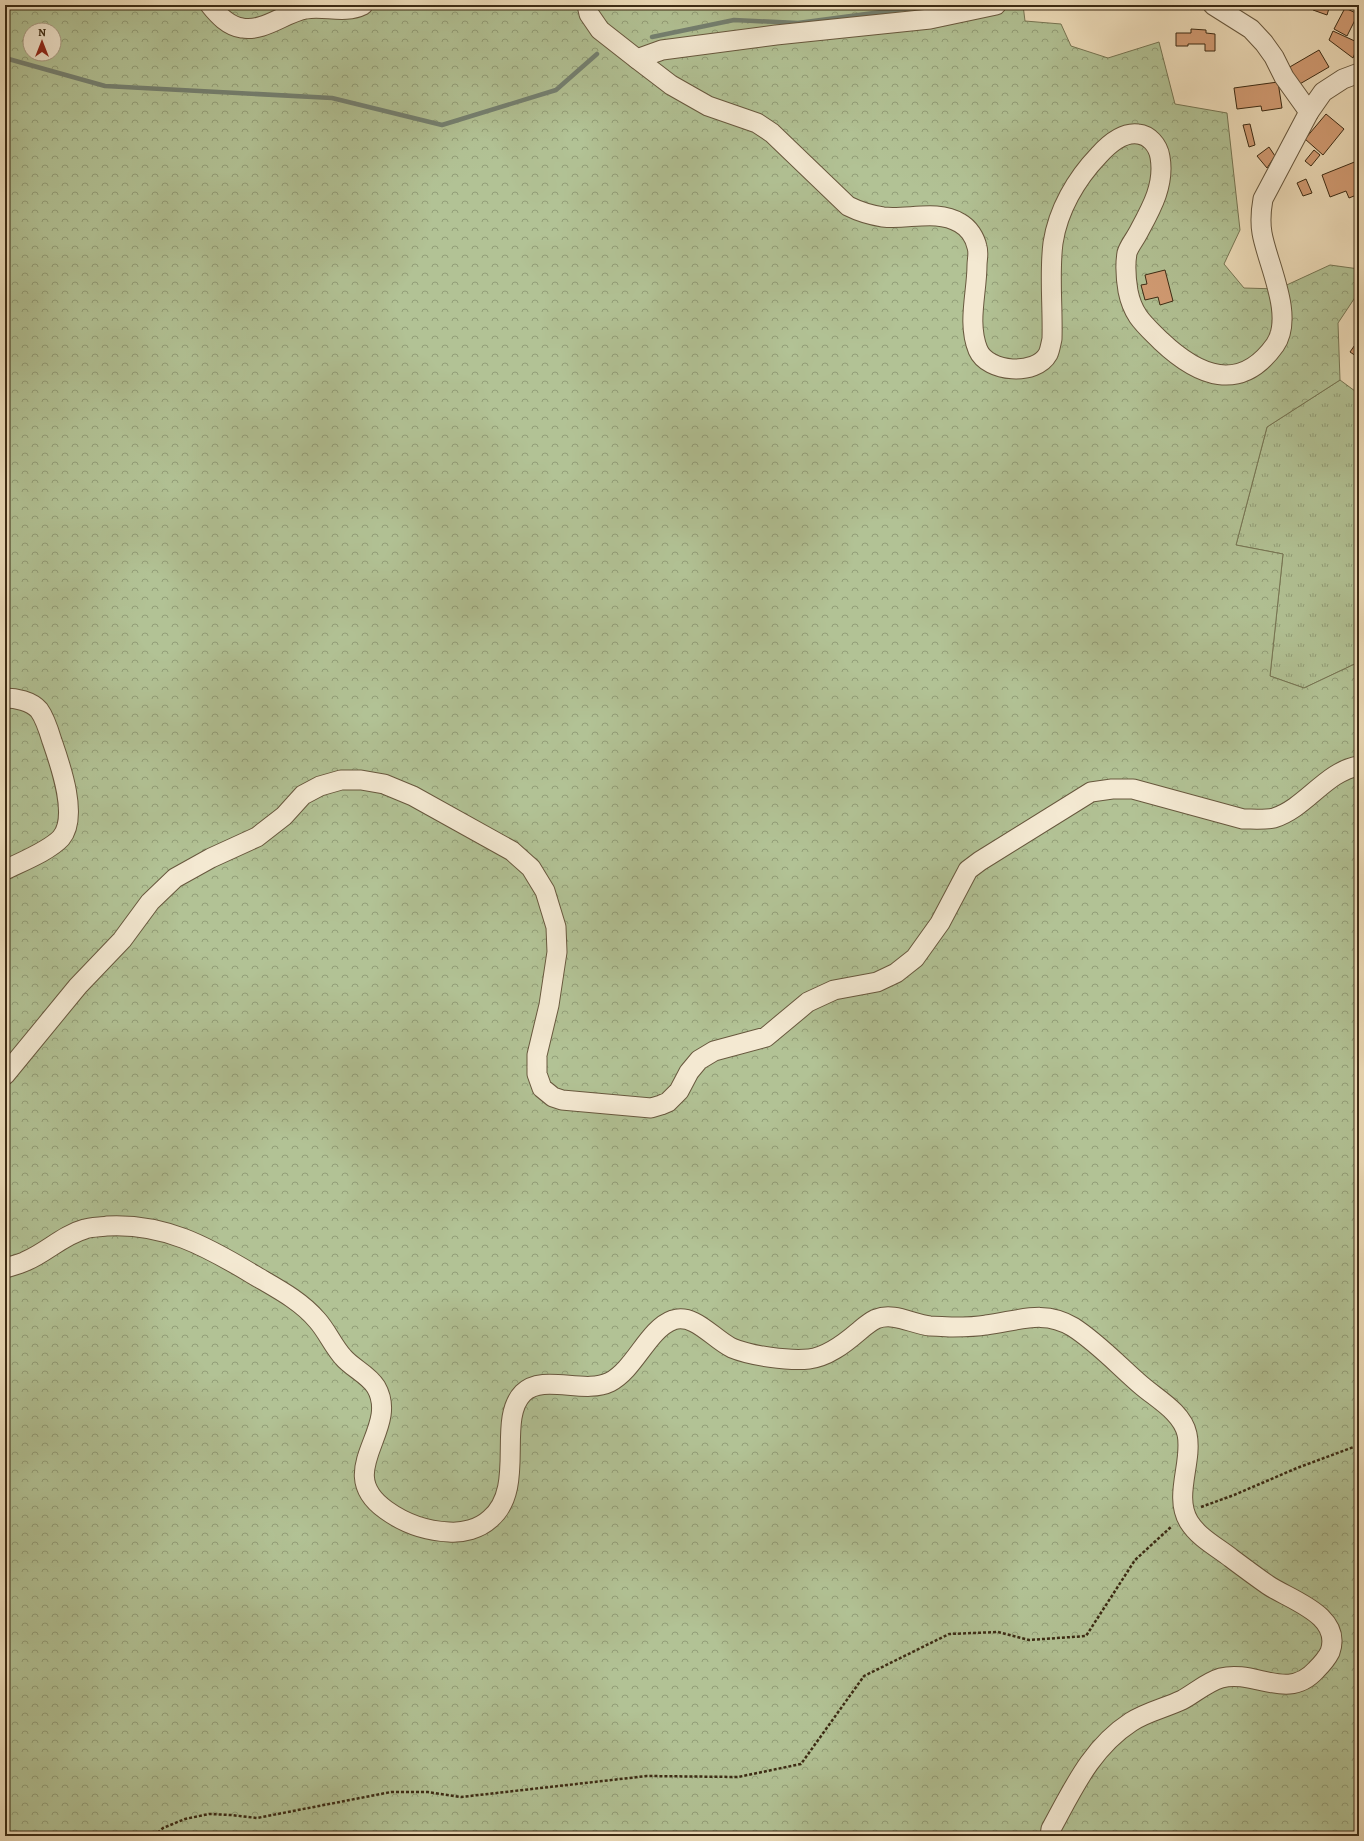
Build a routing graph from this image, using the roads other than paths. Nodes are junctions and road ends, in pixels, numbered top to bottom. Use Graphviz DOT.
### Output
graph roads {
  1 [pos="210,5"];
  2 [pos="363,5"];
  3 [pos="588,5"];
  4 [pos="996,5"];
  5 [pos="1213,5"];
  6 [pos="636,59"];
  7 [pos="1359,73"];
  8 [pos="1309,112"];
  9 [pos="5,698"];
  10 [pos="1359,766"];
  11 [pos="5,870"];
  12 [pos="5,1074"];
  13 [pos="5,1268"];
  14 [pos="1050,1836"];
  1 -- 2 [label="street"];
  3 -- 6 [label="street"];
  4 -- 6 [label="street"];
  5 -- 8 [label="street"];
  6 -- 8 [label="street"];
  7 -- 8 [label="street"];
  9 -- 11 [label="street"];
  10 -- 12 [label="street"];
  13 -- 14 [label="street"];
}
